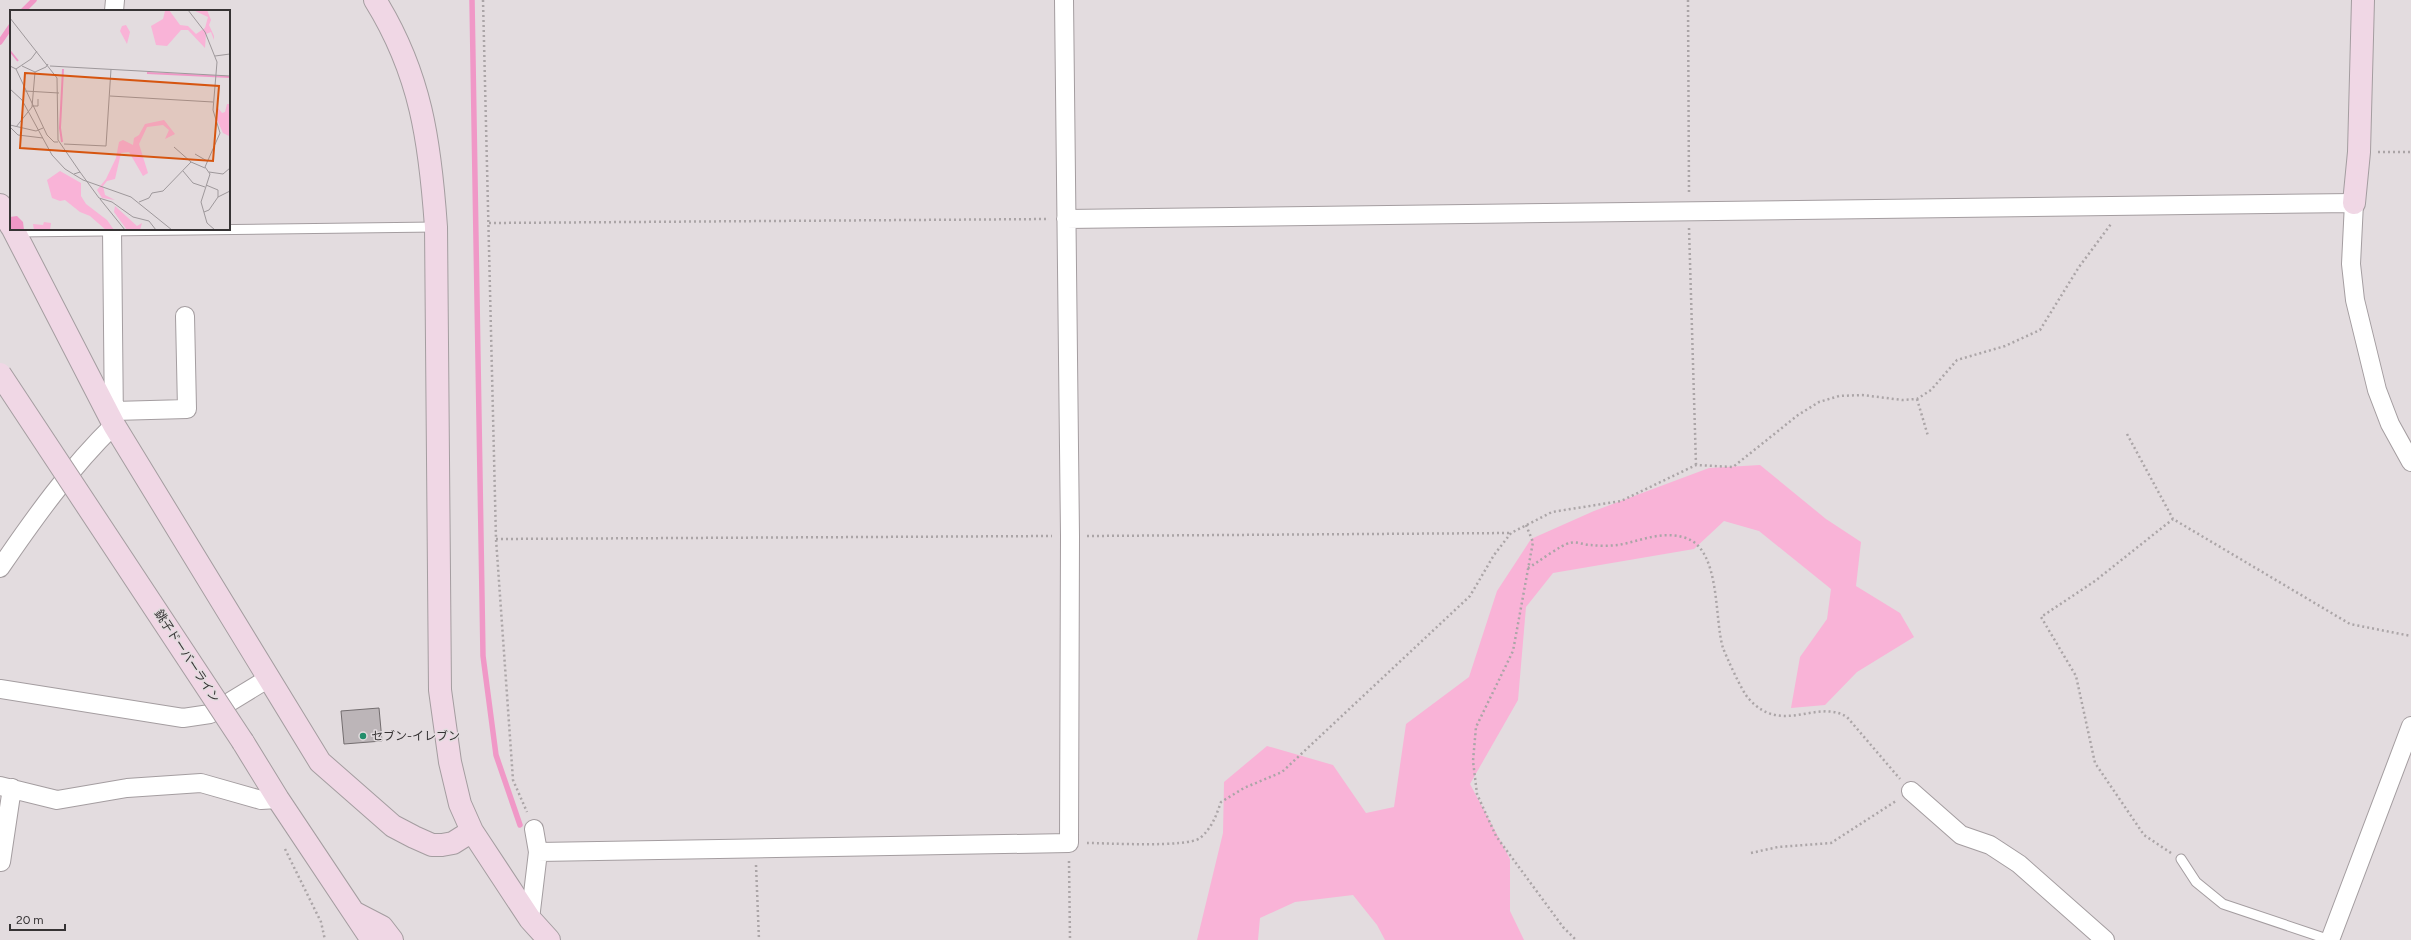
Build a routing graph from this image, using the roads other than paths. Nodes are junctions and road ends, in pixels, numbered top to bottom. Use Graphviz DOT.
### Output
graph roads {
  1 [pos="115,0"];
  2 [pos="375,0"];
  3 [pos="1064,0"];
  4 [pos="2363,0"];
  5 [pos="114,10"];
  6 [pos="2354,203"];
  7 [pos="0,205"];
  8 [pos="1066,219"];
  9 [pos="10,223"];
  10 [pos="436,227"];
  11 [pos="230,229"];
  12 [pos="14,230"];
  13 [pos="112,230"];
  14 [pos="185,316"];
  15 [pos="0,374"];
  16 [pos="114,418"];
  17 [pos="2411,462"];
  18 [pos="0,568"];
  19 [pos="269,678"];
  20 [pos="0,689"];
  21 [pos="2411,726"];
  22 [pos="6,787"];
  23 [pos="1911,791"];
  24 [pos="278,799"];
  25 [pos="534,829"];
  26 [pos="472,831"];
  27 [pos="538,852"];
  28 [pos="2181,860"];
  29 [pos="1,862"];
  30 [pos="352,912"];
  31 [pos="530,919"];
  32 [pos="372,940"];
  33 [pos="392,940"];
  34 [pos="549,940"];
  35 [pos="2105,940"];
  36 [pos="2330,940"];
  1 -- 5 [label="street"];
  2 -- 10 [label="street"];
  3 -- 8 [label="street"];
  4 -- 6 [label="street"];
  6 -- 8 [label="street"];
  6 -- 17 [label="street"];
  7 -- 9 [label="street"];
  8 -- 27 [label="street"];
  10 -- 11 [label="lane"];
  10 -- 26 [label="street"];
  12 -- 16 [label="street"];
  13 -- 16 [label="street"];
  14 -- 16 [label="street"];
  15 -- 24 [label="street, 銚子ドーバーライン, bridge"];
  16 -- 18 [label="street"];
  16 -- 19 [label="street"];
  19 -- 20 [label="street"];
  19 -- 26 [label="street"];
  21 -- 36 [label="street"];
  22 -- 24 [label="street"];
  22 -- 29 [label="street"];
  23 -- 35 [label="street"];
  24 -- 30 [label="street, 銚子ドーバーライン"];
  25 -- 27 [label="street"];
  26 -- 31 [label="street"];
  27 -- 31 [label="street"];
  28 -- 36 [label="lane"];
  30 -- 32 [label="street, 銚子ドーバーライン"];
  30 -- 33 [label="street"];
  31 -- 34 [label="street"];
}
